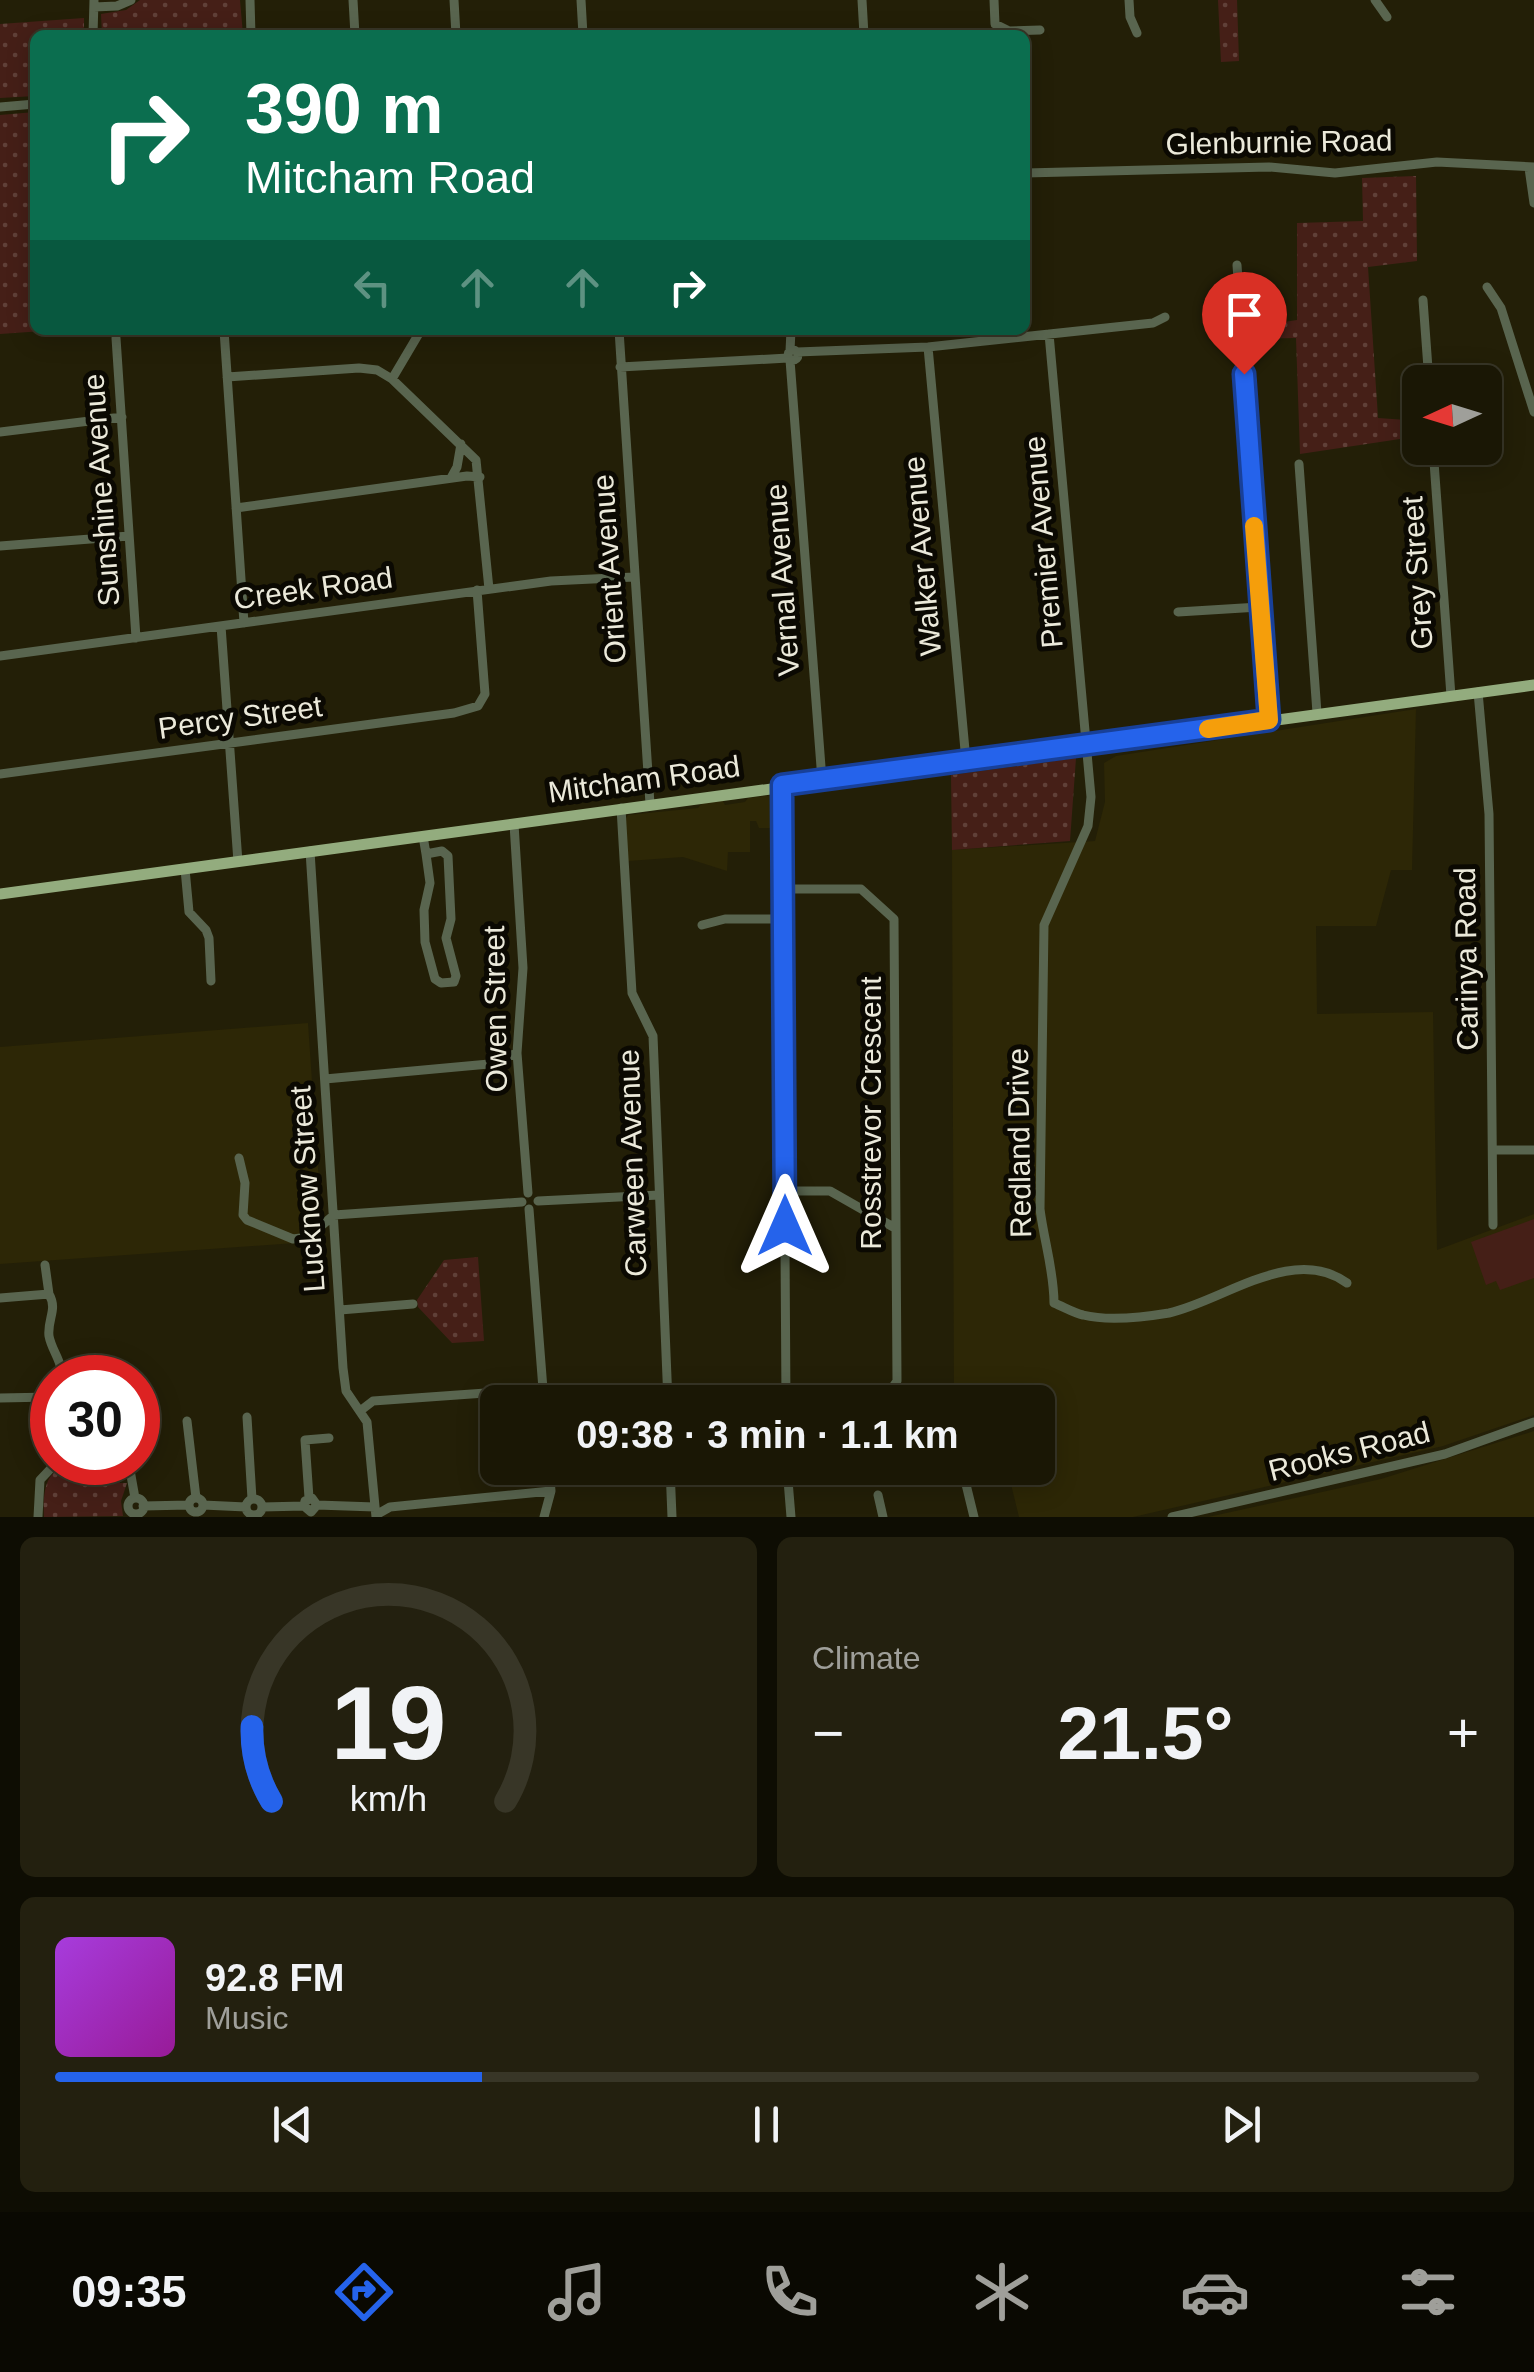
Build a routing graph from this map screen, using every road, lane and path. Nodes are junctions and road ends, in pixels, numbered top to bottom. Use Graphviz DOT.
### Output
graph roads {
  1 [pos="131,0"];
  2 [pos="250,0"];
  3 [pos="353,0"];
  4 [pos="454,0"];
  5 [pos="581,0"];
  6 [pos="862,0"];
  7 [pos="994,0"];
  8 [pos="1129,0"];
  9 [pos="1376,0"];
  10 [pos="94,3"];
  11 [pos="1387,17"];
  12 [pos="93,30"];
  13 [pos="252,30"];
  14 [pos="356,30"];
  15 [pos="456,30"];
  16 [pos="582,30"];
  17 [pos="864,30"];
  18 [pos="1040,30"];
  19 [pos="1136,33"];
  20 [pos="30,104"];
  21 [pos="0,106"];
  22 [pos="1532,168"];
  23 [pos="1030,172"];
  24 [pos="1534,204"];
  25 [pos="1238,265"];
  26 [pos="1488,287"];
  27 [pos="1423,300"];
  28 [pos="1165,316"];
  29 [pos="1049,334"];
  30 [pos="224,335"];
  31 [pos="418,335"];
  32 [pos="619,335"];
  33 [pos="792,335"];
  34 [pos="116,338"];
  35 [pos="928,347"];
  36 [pos="793,355"];
  37 [pos="1428,365"];
  38 [pos="620,367"];
  39 [pos="227,377"];
  40 [pos="392,379"];
  41 [pos="1534,412"];
  42 [pos="122,417"];
  43 [pos="0,432"];
  44 [pos="461,444"];
  45 [pos="1298,464"];
  46 [pos="1434,465"];
  47 [pos="480,477"];
  48 [pos="451,478"];
  49 [pos="236,508"];
  50 [pos="129,536"];
  51 [pos="0,546"];
  52 [pos="634,577"];
  53 [pos="483,590"];
  54 [pos="1259,607"];
  55 [pos="1178,612"];
  56 [pos="244,623"];
  57 [pos="221,626"];
  58 [pos="136,638"];
  59 [pos="0,656"];
  60 [pos="1534,685"];
  61 [pos="1478,692"];
  62 [pos="1451,696"];
  63 [pos="1317,713"];
  64 [pos="1269,720"];
  65 [pos="229,744"];
  66 [pos="1088,745"];
  67 [pos="966,762"];
  68 [pos="0,774"];
  69 [pos="822,780"];
  70 [pos="782,785"];
  71 [pos="650,804"];
  72 [pos="621,808"];
  73 [pos="514,824"];
  74 [pos="423,836"];
  75 [pos="310,851"];
  76 [pos="426,854"];
  77 [pos="238,862"];
  78 [pos="185,869"];
  79 [pos="784,889"];
  80 [pos="0,894"];
  81 [pos="781,919"];
  82 [pos="702,926"];
  83 [pos="211,981"];
  84 [pos="517,1053"];
  85 [pos="325,1078"];
  86 [pos="1493,1150"];
  87 [pos="1534,1150"];
  88 [pos="239,1158"];
  89 [pos="785,1192"];
  90 [pos="659,1195"];
  91 [pos="526,1201"];
  92 [pos="334,1215"];
  93 [pos="1493,1225"];
  94 [pos="895,1228"];
  95 [pos="45,1265"];
  96 [pos="1347,1283"];
  97 [pos="48,1294"];
  98 [pos="0,1298"];
  99 [pos="414,1304"];
  100 [pos="340,1310"];
  101 [pos="57,1355"];
  102 [pos="543,1385"];
  103 [pos="667,1385"];
  104 [pos="786,1385"];
  105 [pos="894,1385"];
  106 [pos="480,1394"];
  107 [pos="30,1397"];
  108 [pos="0,1398"];
  109 [pos="360,1411"];
  110 [pos="247,1417"];
  111 [pos="187,1421"];
  112 [pos="1534,1422"];
  113 [pos="329,1438"];
  114 [pos="40,1485"];
  115 [pos="551,1485"];
  116 [pos="671,1485"];
  117 [pos="789,1485"];
  118 [pos="966,1485"];
  119 [pos="552,1491"];
  120 [pos="878,1495"];
  121 [pos="249,1503"];
  122 [pos="196,1508"];
  123 [pos="310,1508"];
  124 [pos="137,1509"];
  125 [pos="257,1513"];
  126 [pos="376,1513"];
  127 [pos="38,1517"];
  128 [pos="544,1517"];
  129 [pos="672,1517"];
  130 [pos="792,1517"];
  131 [pos="883,1517"];
  132 [pos="974,1517"];
  133 [pos="1172,1517"];
  1 -- 10 [label="street"];
  2 -- 13 [label="street"];
  3 -- 14 [label="street"];
  4 -- 15 [label="street"];
  5 -- 16 [label="street"];
  6 -- 17 [label="street"];
  7 -- 18 [label="street"];
  8 -- 19 [label="street"];
  9 -- 11 [label="street"];
  10 -- 12 [label="street"];
  20 -- 21 [label="street"];
  22 -- 23 [label="street, Glenburnie Road"];
  22 -- 24 [label="street"];
  25 -- 54 [label="street"];
  26 -- 41 [label="street"];
  27 -- 37 [label="street"];
  28 -- 29 [label="street"];
  29 -- 35 [label="street"];
  29 -- 66 [label="street, Premier Avenue"];
  30 -- 39 [label="street"];
  31 -- 40 [label="street"];
  32 -- 38 [label="street, Orient Avenue"];
  33 -- 36 [label="street, Vernal Avenue"];
  34 -- 42 [label="street, Sunshine Avenue"];
  35 -- 36 [label="street"];
  35 -- 67 [label="street, Walker Avenue"];
  36 -- 38 [label="street"];
  36 -- 69 [label="street, Vernal Avenue"];
  38 -- 52 [label="street, Orient Avenue"];
  39 -- 40 [label="street"];
  39 -- 49 [label="street"];
  40 -- 44 [label="street"];
  42 -- 43 [label="street"];
  42 -- 50 [label="street, Sunshine Avenue"];
  44 -- 47 [label="street"];
  44 -- 48 [label="street"];
  45 -- 63 [label="street"];
  46 -- 62 [label="street, Grey Street"];
  47 -- 48 [label="street"];
  47 -- 53 [label="street"];
  48 -- 49 [label="street"];
  49 -- 56 [label="street"];
  50 -- 51 [label="street"];
  50 -- 58 [label="street, Sunshine Avenue"];
  52 -- 53 [label="street, Creek Road"];
  52 -- 71 [label="street, Orient Avenue"];
  53 -- 56 [label="street, Creek Road"];
  53 -- 65 [label="street, Percy Street"];
  54 -- 55 [label="street"];
  54 -- 64 [label="street"];
  56 -- 57 [label="street, Creek Road"];
  57 -- 58 [label="street, Creek Road"];
  57 -- 65 [label="street"];
  58 -- 59 [label="street, Creek Road"];
  60 -- 61 [label="main road, Mitcham Road"];
  61 -- 62 [label="main road, Mitcham Road"];
  61 -- 86 [label="street, Carinya Road"];
  62 -- 63 [label="main road, Mitcham Road"];
  63 -- 64 [label="main road, Mitcham Road"];
  64 -- 66 [label="main road, Mitcham Road"];
  65 -- 68 [label="street, Percy Street"];
  65 -- 77 [label="street"];
  66 -- 67 [label="main road, Mitcham Road"];
  66 -- 96 [label="street, Redland Drive"];
  67 -- 69 [label="main road, Mitcham Road"];
  69 -- 70 [label="main road, Mitcham Road"];
  70 -- 71 [label="main road, Mitcham Road"];
  70 -- 79 [label="street"];
  71 -- 72 [label="main road, Mitcham Road"];
  72 -- 73 [label="main road, Mitcham Road"];
  72 -- 90 [label="street, Carween Avenue"];
  73 -- 74 [label="main road, Mitcham Road"];
  73 -- 84 [label="street, Owen Street"];
  74 -- 75 [label="main road, Mitcham Road"];
  74 -- 76 [label="street"];
  75 -- 77 [label="main road, Mitcham Road"];
  75 -- 85 [label="street, Lucknow Street"];
  76 -- 76 [label="street"];
  77 -- 78 [label="main road, Mitcham Road"];
  78 -- 80 [label="main road, Mitcham Road"];
  78 -- 83 [label="street"];
  79 -- 81 [label="street"];
  79 -- 94 [label="street, Rosstrevor Crescent"];
  81 -- 82 [label="street"];
  81 -- 89 [label="street"];
  84 -- 85 [label="street"];
  84 -- 91 [label="street, Owen Street"];
  85 -- 92 [label="street, Lucknow Street"];
  86 -- 87 [label="street"];
  86 -- 93 [label="street, Carinya Road"];
  88 -- 92 [label="street"];
  89 -- 94 [label="street"];
  89 -- 104 [label="street"];
  90 -- 91 [label="street"];
  90 -- 103 [label="street, Carween Avenue"];
  91 -- 92 [label="street"];
  91 -- 102 [label="street, Owen Street"];
  92 -- 100 [label="street, Lucknow Street"];
  94 -- 105 [label="street, Rosstrevor Crescent"];
  95 -- 97 [label="street"];
  97 -- 98 [label="street"];
  97 -- 101 [label="street"];
  99 -- 100 [label="street"];
  100 -- 109 [label="street, Lucknow Street"];
  106 -- 109 [label="street"];
  107 -- 108 [label="street"];
  109 -- 126 [label="street, Lucknow Street"];
  110 -- 121 [label="street"];
  111 -- 122 [label="street"];
  112 -- 133 [label="street, Rooks Road"];
  113 -- 123 [label="street"];
  114 -- 127 [label="street"];
  115 -- 119 [label="street"];
  116 -- 129 [label="street"];
  117 -- 130 [label="street"];
  118 -- 132 [label="street"];
  119 -- 126 [label="street"];
  119 -- 128 [label="street"];
  120 -- 131 [label="street"];
  121 -- 122 [label="street"];
  121 -- 125 [label="street"];
  122 -- 124 [label="street"];
  123 -- 125 [label="street"];
  123 -- 126 [label="street"];
}
